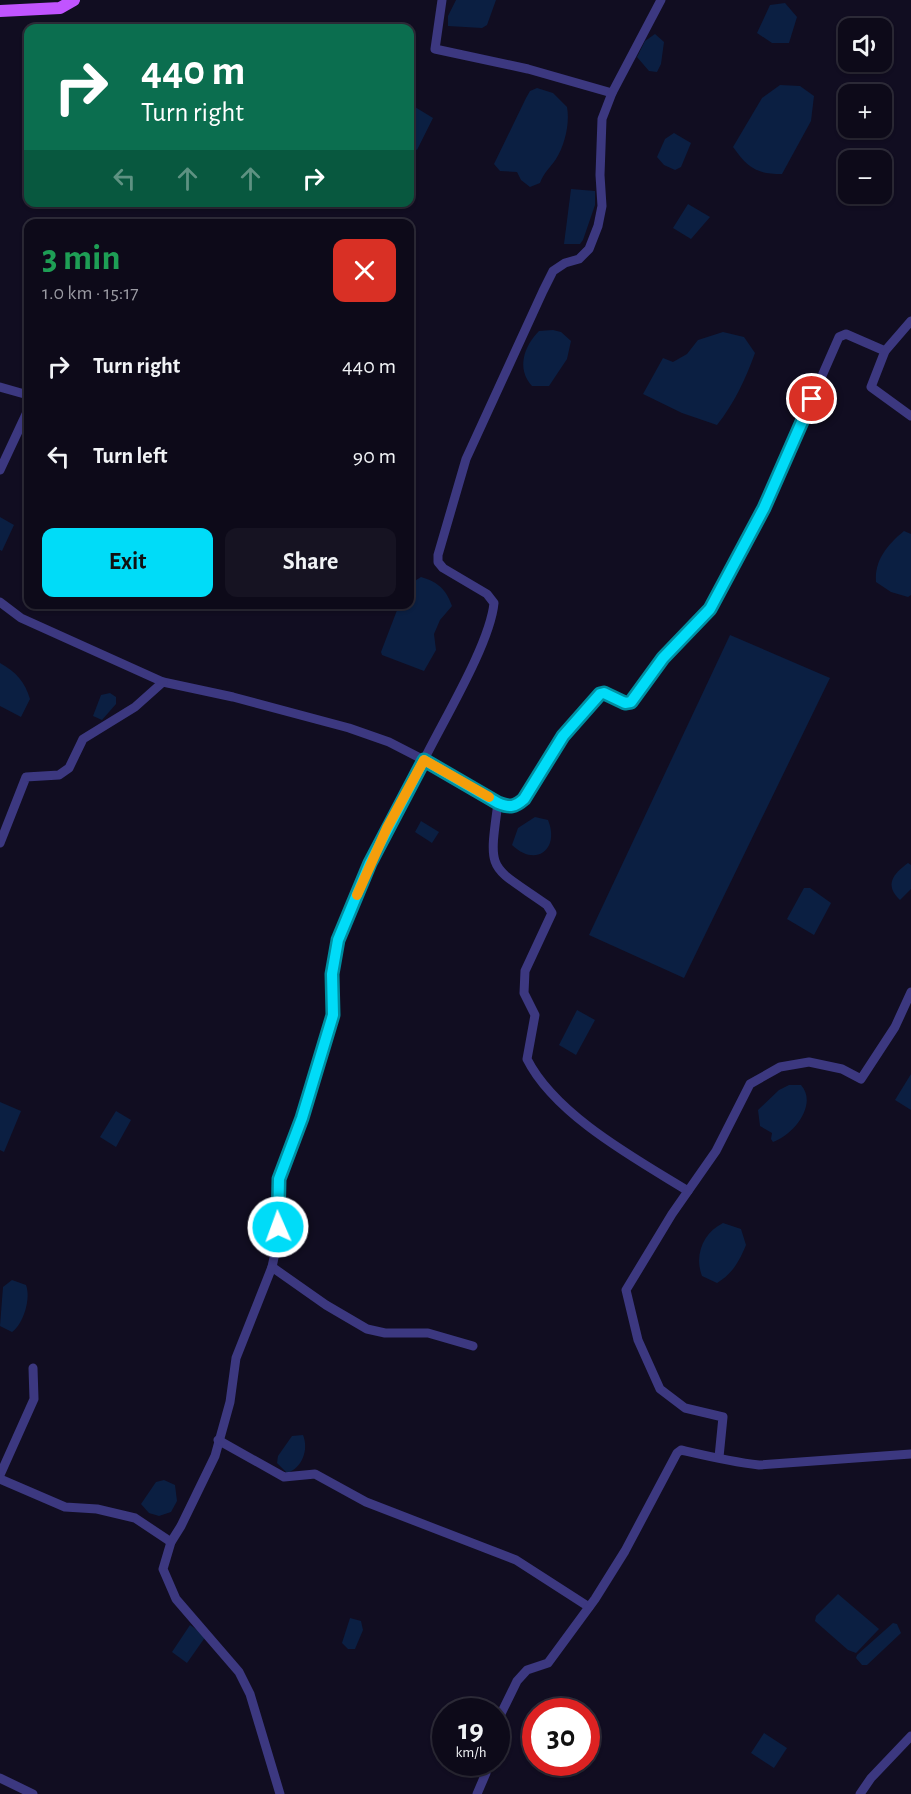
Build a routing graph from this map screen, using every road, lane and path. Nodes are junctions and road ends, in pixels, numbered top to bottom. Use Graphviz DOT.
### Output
graph roads {
  1 [pos="74,0"];
  2 [pos="442,0"];
  3 [pos="661,0"];
  4 [pos="0,11"];
  5 [pos="612,93"];
  6 [pos="911,321"];
  7 [pos="885,351"];
  8 [pos="0,387"];
  9 [pos="24,394"];
  10 [pos="911,416"];
  11 [pos="24,419"];
  12 [pos="0,470"];
  13 [pos="0,602"];
  14 [pos="163,682"];
  15 [pos="424,760"];
  16 [pos="498,803"];
  17 [pos="0,843"];
  18 [pos="911,992"];
  19 [pos="688,1191"];
  20 [pos="272,1268"];
  21 [pos="473,1346"];
  22 [pos="33,1368"];
  23 [pos="218,1440"];
  24 [pos="911,1454"];
  25 [pos="719,1457"];
  26 [pos="0,1477"];
  27 [pos="171,1542"];
  28 [pos="589,1607"];
  29 [pos="509,1698"];
  30 [pos="911,1736"];
  31 [pos="485,1776"];
  32 [pos="0,1778"];
  33 [pos="33,1794"];
  34 [pos="280,1794"];
  35 [pos="477,1794"];
  36 [pos="860,1794"];
  1 -- 4 [label="main road"];
  2 -- 5 [label="street"];
  3 -- 5 [label="street"];
  5 -- 15 [label="street"];
  6 -- 7 [label="street"];
  7 -- 10 [label="street"];
  7 -- 16 [label="street"];
  8 -- 9 [label="street"];
  11 -- 12 [label="street"];
  13 -- 14 [label="street"];
  14 -- 15 [label="street"];
  14 -- 17 [label="street"];
  15 -- 16 [label="street"];
  15 -- 20 [label="street"];
  16 -- 19 [label="street"];
  18 -- 19 [label="street"];
  19 -- 25 [label="street"];
  20 -- 21 [label="street"];
  20 -- 23 [label="street"];
  22 -- 26 [label="street"];
  23 -- 27 [label="street"];
  23 -- 28 [label="street"];
  24 -- 25 [label="street"];
  25 -- 28 [label="street"];
  26 -- 27 [label="street"];
  27 -- 34 [label="street"];
  28 -- 29 [label="street"];
  30 -- 36 [label="street"];
  31 -- 35 [label="street"];
  32 -- 33 [label="street"];
}
